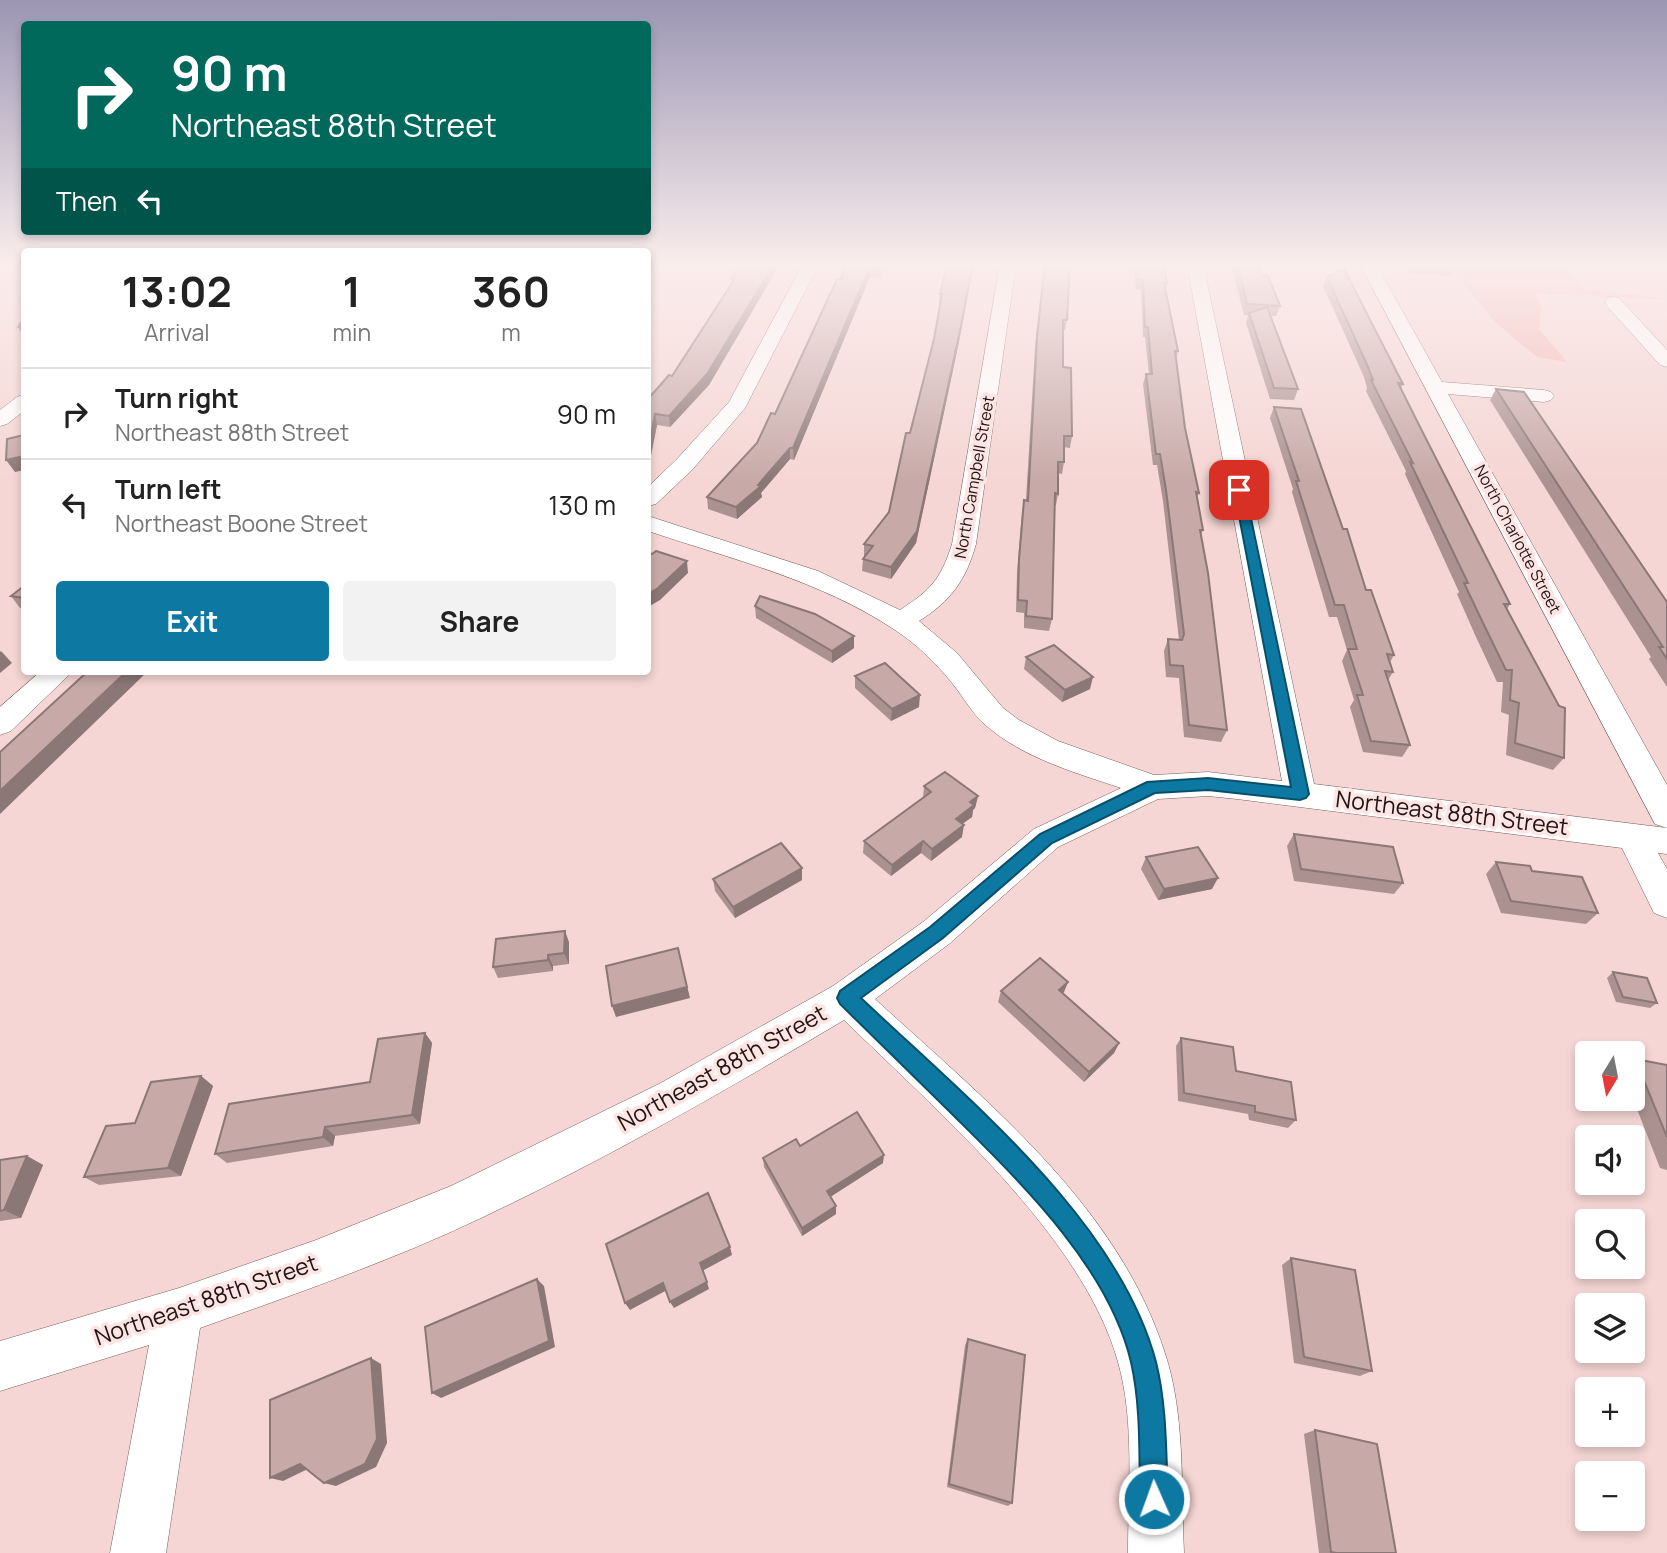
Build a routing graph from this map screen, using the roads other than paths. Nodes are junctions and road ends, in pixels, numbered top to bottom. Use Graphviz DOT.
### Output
graph roads {
  1 [pos="773,336"];
  2 [pos="996,336"];
  3 [pos="1209,336"];
  4 [pos="1407,336"];
  5 [pos="1645,336"];
  6 [pos="1667,361"];
  7 [pos="1435,387"];
  8 [pos="1544,396"];
  9 [pos="21,403"];
  10 [pos="0,420"];
  11 [pos="0,426"];
  12 [pos="21,427"];
  13 [pos="651,496"];
  14 [pos="651,524"];
  15 [pos="901,621"];
  16 [pos="55,675"];
  17 [pos="0,724"];
  18 [pos="1153,787"];
  19 [pos="1300,794"];
  20 [pos="1667,815"];
  21 [pos="1633,837"];
  22 [pos="1667,841"];
  23 [pos="1667,903"];
  24 [pos="847,998"];
  25 [pos="179,1312"];
  26 [pos="0,1366"];
  27 [pos="138,1553"];
  28 [pos="1156,1553"];
  1 -- 13 [label="street"];
  2 -- 15 [label="street, North Campbell Street"];
  3 -- 19 [label="street"];
  4 -- 7 [label="street, North Charlotte Street"];
  5 -- 6 [label="street"];
  7 -- 8 [label="street"];
  7 -- 20 [label="street, North Charlotte Street"];
  9 -- 10 [label="street"];
  11 -- 12 [label="street"];
  14 -- 15 [label="street"];
  15 -- 18 [label="street"];
  16 -- 17 [label="street"];
  18 -- 19 [label="street, Northeast 88th Street"];
  18 -- 24 [label="street, Northeast 88th Street"];
  19 -- 21 [label="street, Northeast 88th Street"];
  21 -- 22 [label="street, Northeast 88th Street"];
  21 -- 23 [label="street"];
  24 -- 25 [label="street, Northeast 88th Street"];
  24 -- 28 [label="street"];
  25 -- 26 [label="street, Northeast 88th Street"];
  25 -- 27 [label="street"];
}
